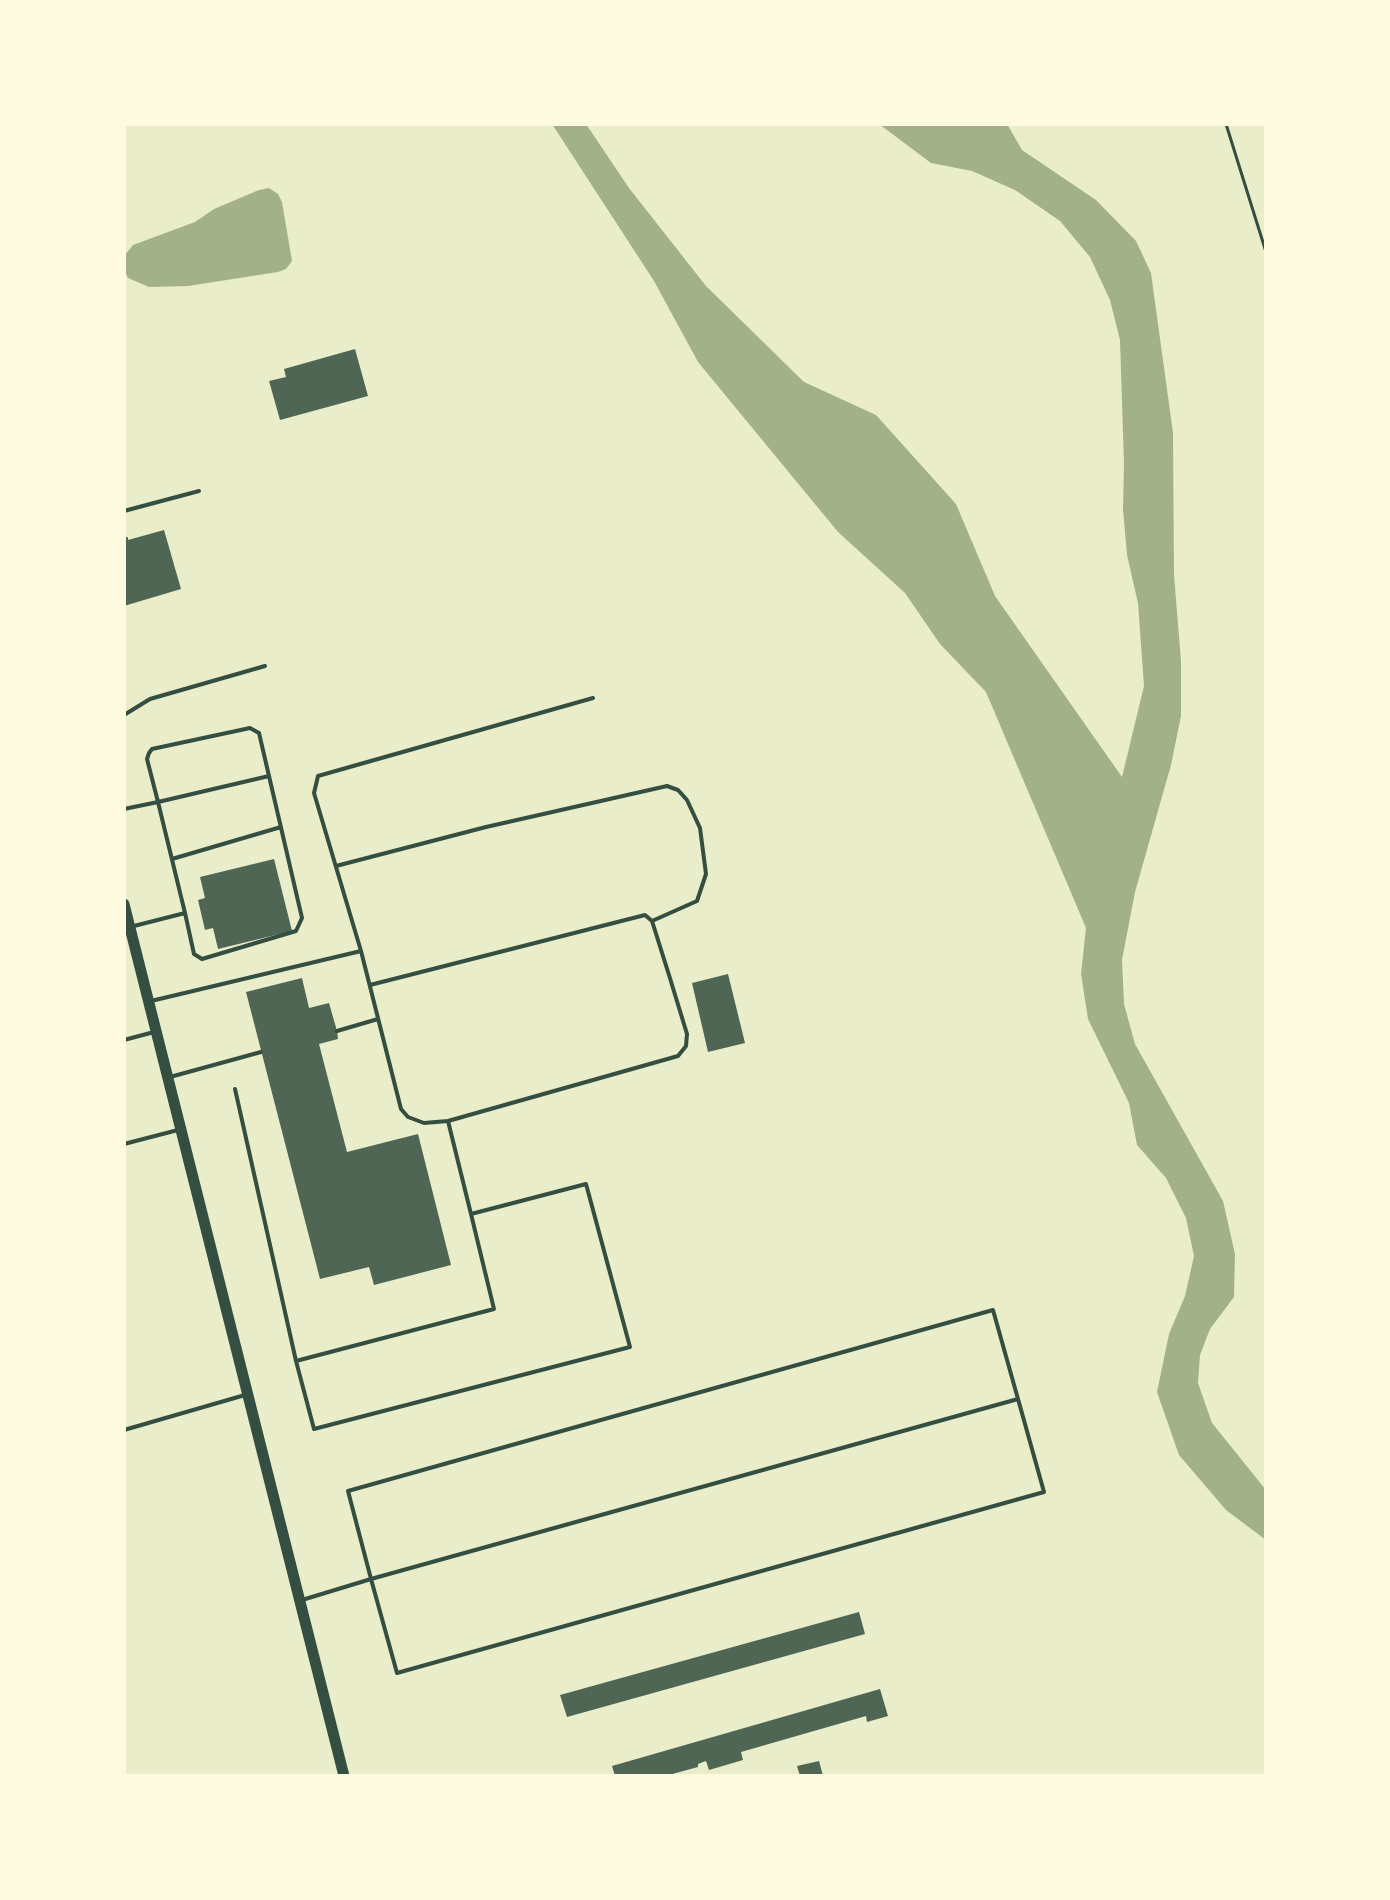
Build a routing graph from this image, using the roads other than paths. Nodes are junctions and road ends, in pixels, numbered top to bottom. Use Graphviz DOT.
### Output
graph roads {
  1 [pos="199,491"];
  2 [pos="124,511"];
  3 [pos="265,666"];
  4 [pos="593,698"];
  5 [pos="124,715"];
  6 [pos="269,776"];
  7 [pos="158,802"];
  8 [pos="124,809"];
  9 [pos="281,827"];
  10 [pos="171,860"];
  11 [pos="336,866"];
  12 [pos="124,904"];
  13 [pos="185,913"];
  14 [pos="652,921"];
  15 [pos="130,927"];
  16 [pos="361,951"];
  17 [pos="370,985"];
  18 [pos="149,1002"];
  19 [pos="378,1019"];
  20 [pos="156,1031"];
  21 [pos="337,1031"];
  22 [pos="124,1040"];
  23 [pos="261,1052"];
  24 [pos="168,1077"];
  25 [pos="235,1089"];
  26 [pos="448,1121"];
  27 [pos="181,1129"];
  28 [pos="124,1144"];
  29 [pos="471,1214"];
  30 [pos="296,1361"];
  31 [pos="248,1394"];
  32 [pos="1018,1399"];
  33 [pos="124,1430"];
  34 [pos="371,1579"];
  35 [pos="300,1601"];
  36 [pos="344,1776"];
  1 -- 2 [label="lane"];
  3 -- 5 [label="lane"];
  4 -- 11 [label="lane"];
  6 -- 7 [label="lane"];
  6 -- 7 [label="lane"];
  6 -- 9 [label="lane"];
  7 -- 8 [label="lane"];
  7 -- 10 [label="lane"];
  9 -- 10 [label="lane"];
  9 -- 13 [label="lane"];
  10 -- 13 [label="lane"];
  11 -- 14 [label="lane"];
  11 -- 16 [label="lane"];
  12 -- 15 [label="main road"];
  13 -- 15 [label="lane"];
  14 -- 17 [label="lane"];
  14 -- 26 [label="lane"];
  15 -- 18 [label="main road"];
  16 -- 17 [label="lane"];
  16 -- 18 [label="lane"];
  17 -- 19 [label="lane"];
  18 -- 20 [label="main road"];
  19 -- 21 [label="lane"];
  19 -- 26 [label="lane"];
  20 -- 22 [label="lane"];
  20 -- 24 [label="main road"];
  23 -- 24 [label="lane"];
  24 -- 27 [label="main road"];
  25 -- 30 [label="lane"];
  26 -- 29 [label="lane"];
  27 -- 28 [label="lane"];
  27 -- 31 [label="main road"];
  29 -- 30 [label="lane"];
  29 -- 30 [label="lane"];
  31 -- 33 [label="lane"];
  31 -- 35 [label="main road"];
  32 -- 34 [label="lane"];
  32 -- 34 [label="lane"];
  32 -- 34 [label="lane"];
  34 -- 35 [label="lane"];
  35 -- 36 [label="main road"];
}
